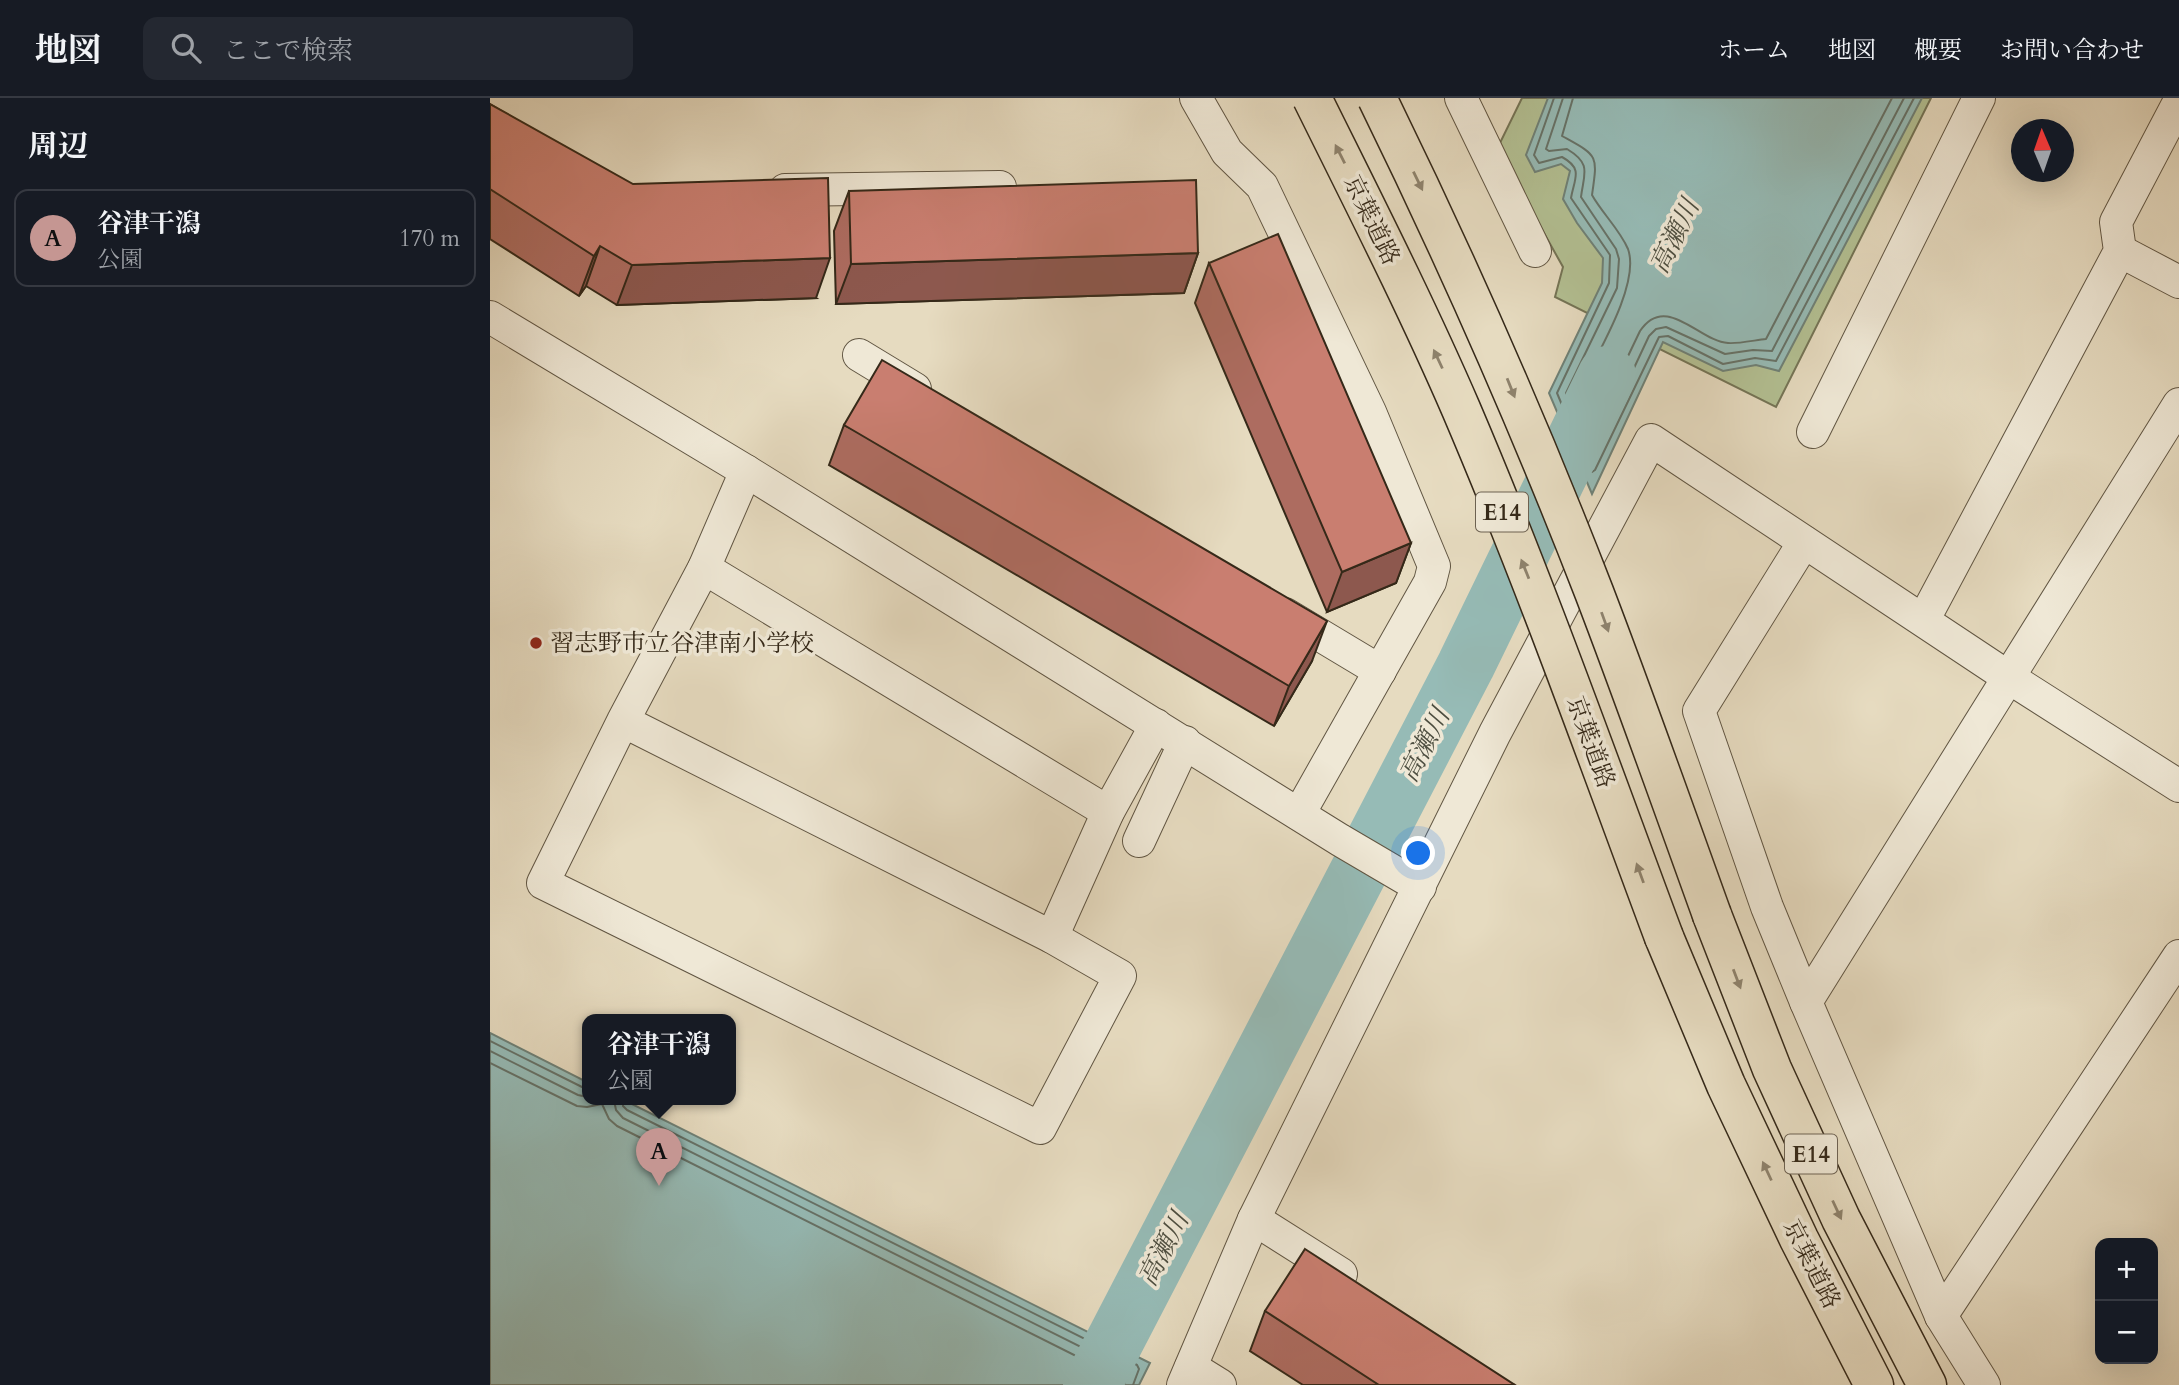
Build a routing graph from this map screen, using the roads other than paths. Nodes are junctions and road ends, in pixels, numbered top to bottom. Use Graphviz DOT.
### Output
graph roads {
  1 [pos="1196,98"];
  2 [pos="1312,98"];
  3 [pos="1377,98"];
  4 [pos="1461,98"];
  5 [pos="1979,98"];
  6 [pos="2179,102"];
  7 [pos="1035,186"];
  8 [pos="755,191"];
  9 [pos="1535,251"];
  10 [pos="2120,251"];
  11 [pos="2179,282"];
  12 [pos="490,317"];
  13 [pos="859,355"];
  14 [pos="2179,404"];
  15 [pos="942,405"];
  16 [pos="1813,432"];
  17 [pos="746,471"];
  18 [pos="1804,542"];
  19 [pos="704,568"];
  20 [pos="1261,599"];
  21 [pos="1924,619"];
  22 [pos="1380,671"];
  23 [pos="2008,677"];
  24 [pos="623,721"];
  25 [pos="1156,726"];
  26 [pos="1185,742"];
  27 [pos="2179,786"];
  28 [pos="1108,812"];
  29 [pos="1299,814"];
  30 [pos="1139,841"];
  31 [pos="1412,882"];
  32 [pos="1052,937"];
  33 [pos="2179,956"];
  34 [pos="1806,1002"];
  35 [pos="1254,1219"];
  36 [pos="1367,1291"];
  37 [pos="1941,1316"];
  38 [pos="1187,1376"];
  39 [pos="1220,1385"];
  40 [pos="1874,1385"];
  41 [pos="1927,1385"];
  42 [pos="1984,1385"];
  1 -- 22 [label="street"];
  40 -- 2 [label="highway, 京葉道路 / E14, one-way, bridge"];
  3 -- 41 [label="highway, 京葉道路 / E14, one-way, bridge"];
  4 -- 9 [label="street"];
  5 -- 16 [label="street"];
  6 -- 10 [label="street"];
  7 -- 8 [label="street"];
  10 -- 11 [label="street"];
  10 -- 21 [label="street"];
  12 -- 17 [label="street"];
  13 -- 15 [label="street"];
  14 -- 23 [label="street"];
  17 -- 19 [label="street"];
  17 -- 25 [label="street"];
  18 -- 21 [label="street"];
  18 -- 31 [label="street"];
  18 -- 34 [label="street"];
  19 -- 24 [label="street"];
  19 -- 28 [label="street"];
  20 -- 22 [label="street"];
  21 -- 23 [label="street"];
  22 -- 29 [label="street"];
  23 -- 27 [label="street"];
  23 -- 34 [label="street"];
  24 -- 32 [label="street"];
  24 -- 32 [label="street"];
  25 -- 26 [label="street"];
  25 -- 28 [label="street"];
  26 -- 29 [label="street"];
  26 -- 30 [label="street"];
  28 -- 32 [label="street"];
  29 -- 31 [label="street"];
  31 -- 35 [label="street"];
  33 -- 37 [label="street"];
  34 -- 37 [label="street"];
  35 -- 36 [label="street"];
  35 -- 38 [label="street"];
  37 -- 42 [label="street"];
  38 -- 39 [label="street"];
}
